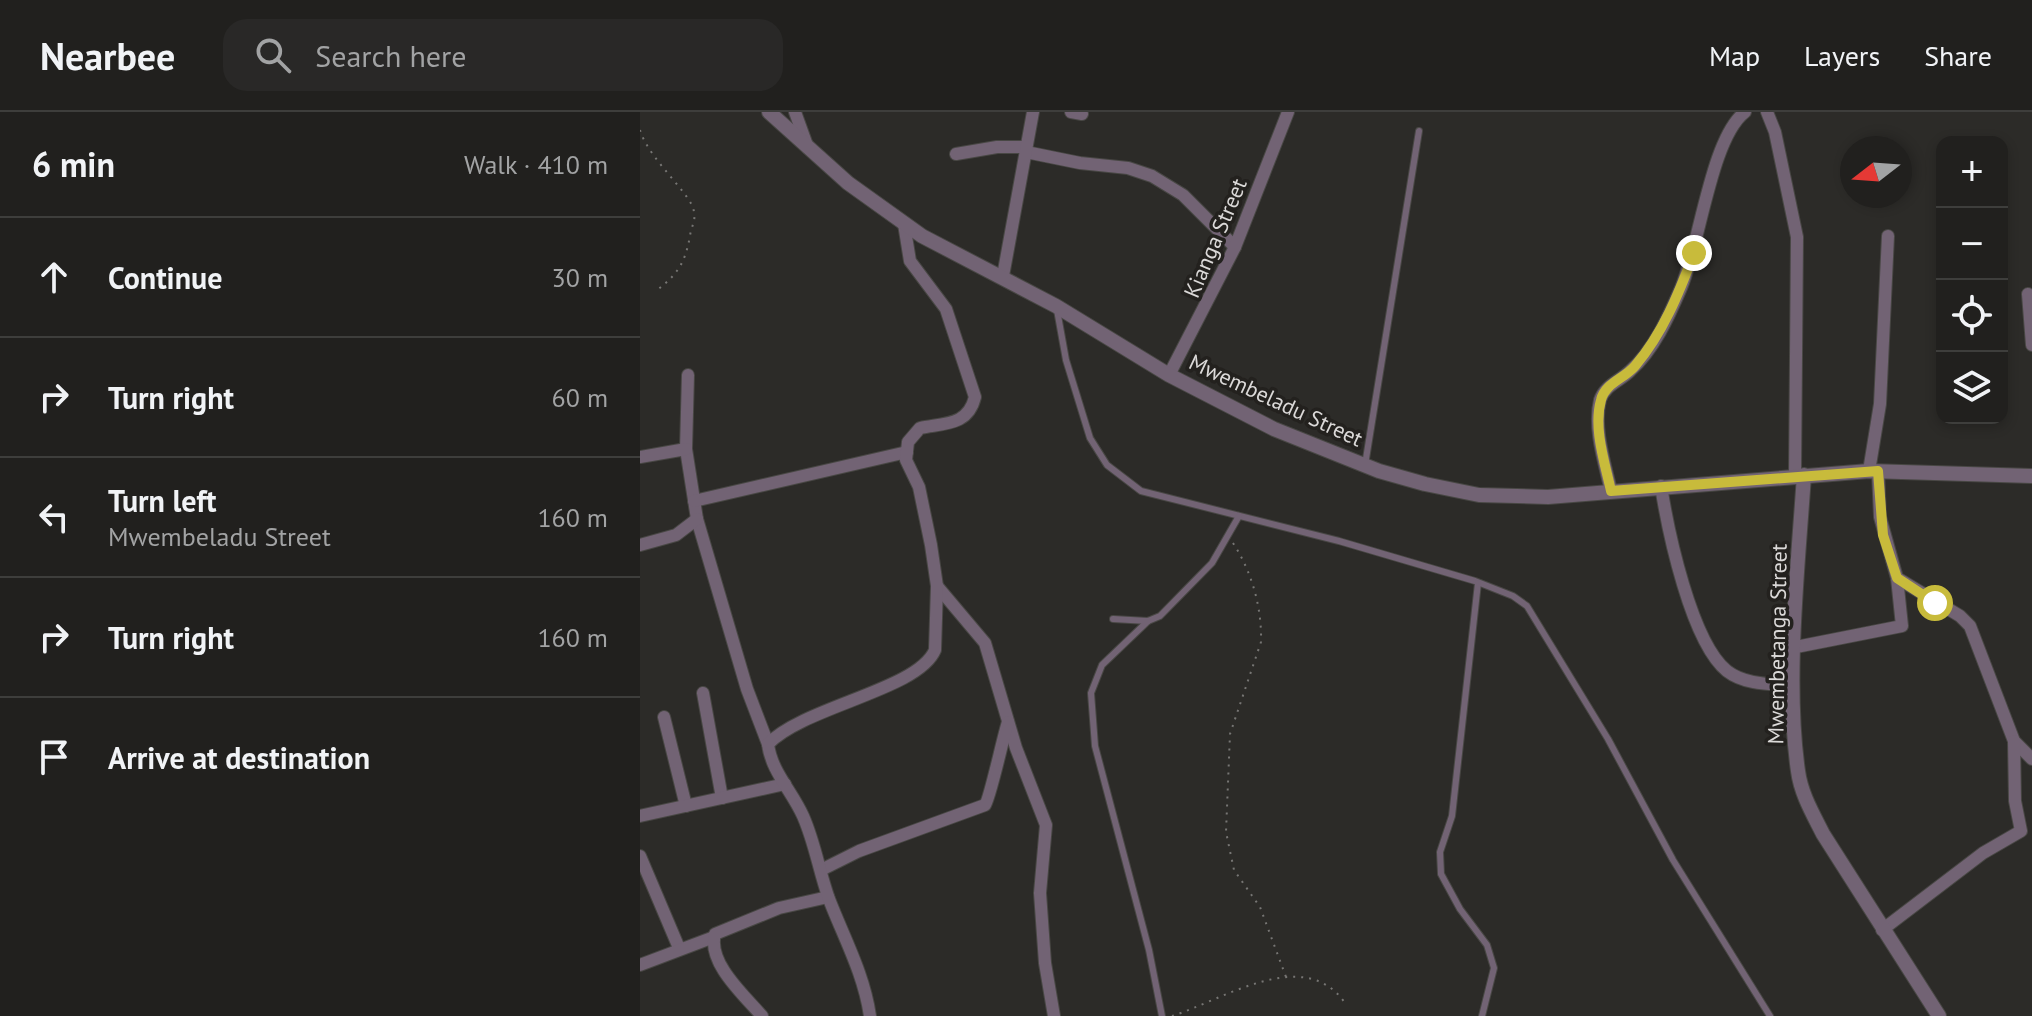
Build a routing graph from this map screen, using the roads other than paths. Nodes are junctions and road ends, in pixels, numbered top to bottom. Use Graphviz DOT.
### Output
graph roads {
  1 [pos="769,112"];
  2 [pos="795,112"];
  3 [pos="1033,112"];
  4 [pos="1288,112"];
  5 [pos="1745,112"];
  6 [pos="1767,112"];
  7 [pos="1419,131"];
  8 [pos="808,148"];
  9 [pos="1026,149"];
  10 [pos="956,154"];
  11 [pos="904,224"];
  12 [pos="1888,236"];
  13 [pos="1235,247"];
  14 [pos="1003,276"];
  15 [pos="2028,294"];
  16 [pos="1056,306"];
  17 [pos="2032,345"];
  18 [pos="688,375"];
  19 [pos="1169,375"];
  20 [pos="686,449"];
  21 [pos="907,452"];
  22 [pos="640,457"];
  23 [pos="1365,465"];
  24 [pos="1874,471"];
  25 [pos="1799,475"];
  26 [pos="2032,476"];
  27 [pos="1661,486"];
  28 [pos="1611,491"];
  29 [pos="694,501"];
  30 [pos="1239,516"];
  31 [pos="697,519"];
  32 [pos="640,545"];
  33 [pos="1897,578"];
  34 [pos="1478,583"];
  35 [pos="937,586"];
  36 [pos="1113,619"];
  37 [pos="1148,621"];
  38 [pos="1796,647"];
  39 [pos="1793,686"];
  40 [pos="703,693"];
  41 [pos="664,717"];
  42 [pos="1008,722"];
  43 [pos="2014,741"];
  44 [pos="768,744"];
  45 [pos="2032,759"];
  46 [pos="785,784"];
  47 [pos="722,798"];
  48 [pos="686,806"];
  49 [pos="640,816"];
  50 [pos="640,856"];
  51 [pos="821,870"];
  52 [pos="828,897"];
  53 [pos="1882,930"];
  54 [pos="714,937"];
  55 [pos="679,948"];
  56 [pos="640,965"];
  57 [pos="762,1016"];
  58 [pos="870,1016"];
  59 [pos="1054,1016"];
  60 [pos="1162,1016"];
  61 [pos="1482,1016"];
  62 [pos="1770,1016"];
  63 [pos="1939,1016"];
  1 -- 8 [label="street, Mwembeladu Street"];
  2 -- 8 [label="street"];
  3 -- 9 [label="street"];
  4 -- 13 [label="street, Kianga Street"];
  5 -- 28 [label="street"];
  6 -- 25 [label="street"];
  7 -- 23 [label="lane"];
  8 -- 11 [label="street, Mwembeladu Street"];
  9 -- 10 [label="street"];
  9 -- 13 [label="street"];
  9 -- 14 [label="street"];
  11 -- 14 [label="street, Mwembeladu Street"];
  11 -- 21 [label="street"];
  12 -- 24 [label="street"];
  13 -- 19 [label="street, Kianga Street"];
  14 -- 16 [label="street, Mwembeladu Street"];
  15 -- 17 [label="street"];
  16 -- 19 [label="street, Mwembeladu Street"];
  16 -- 30 [label="lane"];
  18 -- 20 [label="street"];
  19 -- 23 [label="street, Mwembeladu Street"];
  20 -- 22 [label="street"];
  20 -- 29 [label="street"];
  21 -- 29 [label="street"];
  21 -- 35 [label="street"];
  23 -- 28 [label="street, Mwembeladu Street"];
  24 -- 25 [label="street, Mwembeladu Street"];
  24 -- 26 [label="street, Mwembeladu Street"];
  24 -- 33 [label="street"];
  25 -- 27 [label="street, Mwembeladu Street"];
  25 -- 38 [label="street, Mwembetanga Street"];
  27 -- 28 [label="street, Mwembeladu Street"];
  27 -- 39 [label="street"];
  29 -- 31 [label="street"];
  30 -- 34 [label="lane"];
  30 -- 37 [label="lane"];
  31 -- 32 [label="street"];
  31 -- 44 [label="street"];
  33 -- 38 [label="street"];
  33 -- 43 [label="street"];
  34 -- 61 [label="lane"];
  34 -- 62 [label="lane"];
  35 -- 42 [label="street"];
  35 -- 44 [label="street"];
  36 -- 37 [label="lane"];
  37 -- 60 [label="lane"];
  38 -- 39 [label="street, Mwembetanga Street"];
  39 -- 53 [label="street, Mwembetanga Street"];
  40 -- 47 [label="street"];
  41 -- 48 [label="street"];
  42 -- 51 [label="street"];
  42 -- 59 [label="street"];
  43 -- 45 [label="street"];
  43 -- 53 [label="street"];
  44 -- 46 [label="street"];
  46 -- 47 [label="street"];
  46 -- 51 [label="street"];
  47 -- 48 [label="street"];
  48 -- 49 [label="street"];
  50 -- 55 [label="street"];
  51 -- 52 [label="street"];
  52 -- 54 [label="street"];
  52 -- 58 [label="street"];
  53 -- 63 [label="street, Mwembetanga Street"];
  54 -- 55 [label="street"];
  54 -- 57 [label="street"];
  55 -- 56 [label="street"];
}
